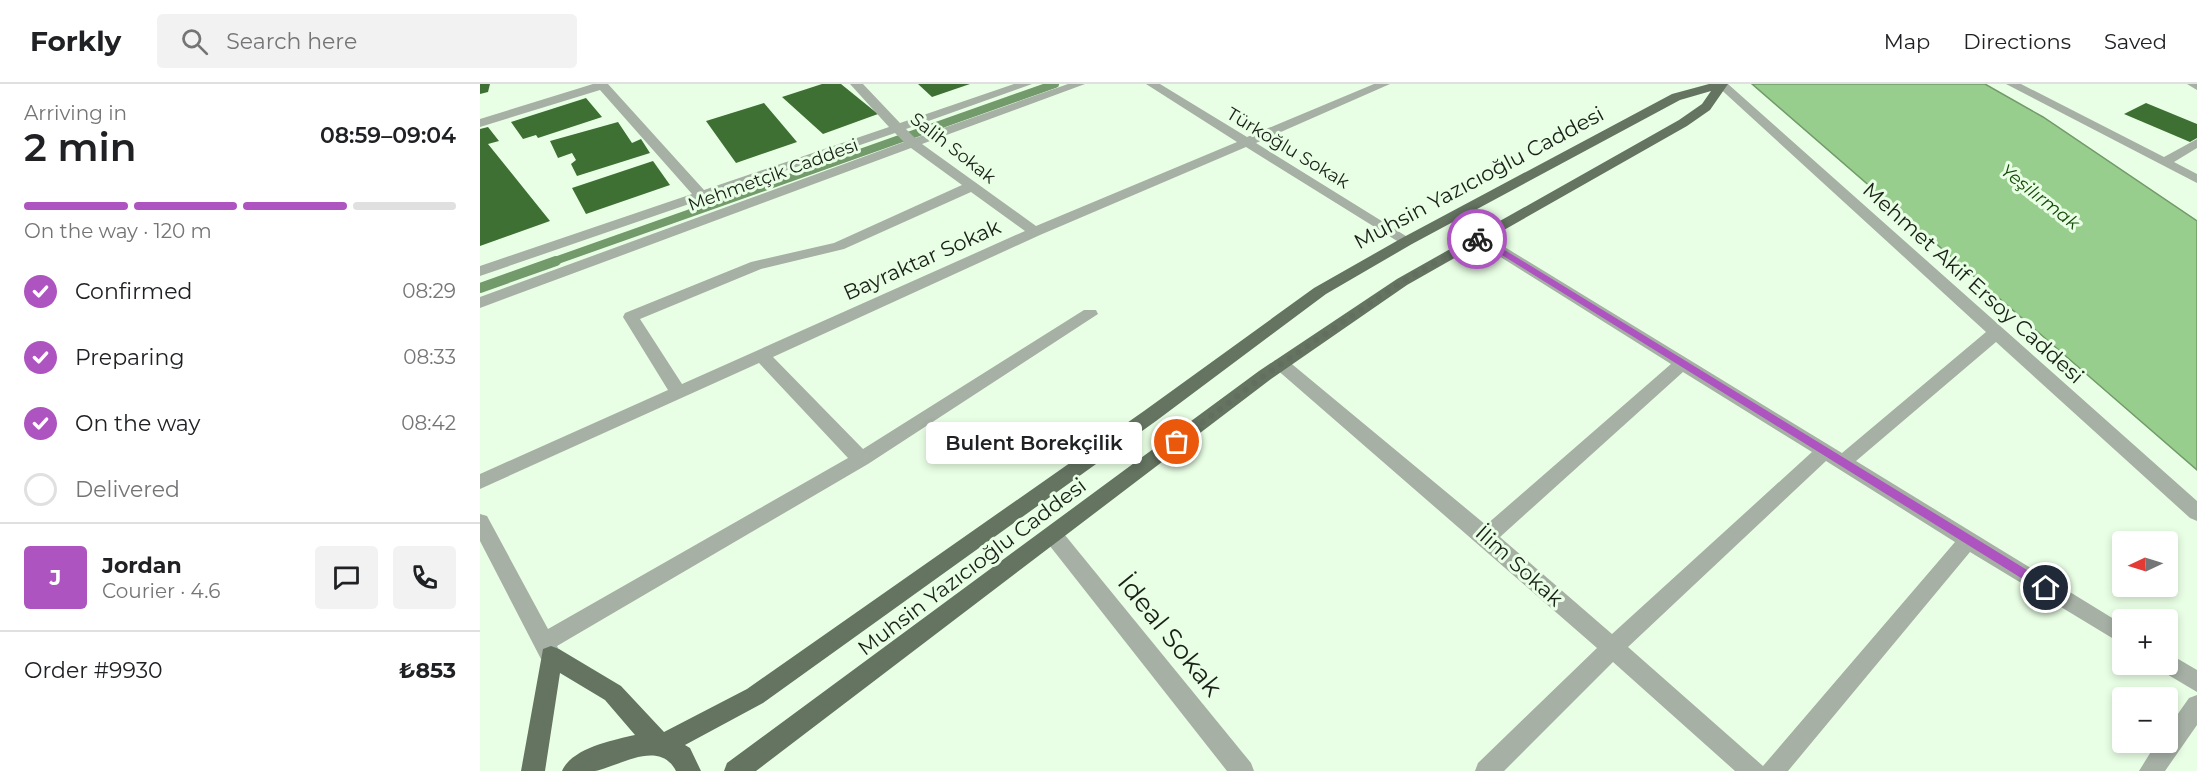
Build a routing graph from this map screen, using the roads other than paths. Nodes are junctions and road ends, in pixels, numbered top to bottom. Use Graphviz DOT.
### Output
graph roads {
  1 [pos="602,84"];
  2 [pos="856,84"];
  3 [pos="1026,84"];
  4 [pos="1079,84"];
  5 [pos="1152,84"];
  6 [pos="1384,84"];
  7 [pos="1721,84"];
  8 [pos="2012,84"];
  9 [pos="480,123"];
  10 [pos="897,129"];
  11 [pos="2115,134"];
  12 [pos="912,143"];
  13 [pos="1245,143"];
  14 [pos="2197,143"];
  15 [pos="2165,162"];
  16 [pos="2197,179"];
  17 [pos="972,186"];
  18 [pos="2197,187"];
  19 [pos="702,196"];
  20 [pos="1035,232"];
  21 [pos="1480,238"];
  22 [pos="1407,241"];
  23 [pos="480,271"];
  24 [pos="480,303"];
  25 [pos="1090,314"];
  26 [pos="1996,333"];
  27 [pos="761,355"];
  28 [pos="1682,363"];
  29 [pos="1281,364"];
  30 [pos="678,392"];
  31 [pos="1834,457"];
  32 [pos="861,459"];
  33 [pos="480,482"];
  34 [pos="2197,513"];
  35 [pos="480,522"];
  36 [pos="1053,535"];
  37 [pos="1486,537"];
  38 [pos="1968,540"];
  39 [pos="2112,630"];
  40 [pos="548,649"];
  41 [pos="1611,649"];
  42 [pos="2178,670"];
  43 [pos="2197,682"];
  44 [pos="2197,706"];
  45 [pos="662,746"];
  46 [pos="533,771"];
  47 [pos="574,771"];
  48 [pos="689,771"];
  49 [pos="736,771"];
  50 [pos="1242,771"];
  51 [pos="1487,771"];
  52 [pos="1753,771"];
  53 [pos="1773,771"];
  54 [pos="2151,771"];
  1 -- 9 [label="street"];
  1 -- 19 [label="street"];
  2 -- 10 [label="street, Salih Sokak"];
  3 -- 10 [label="street, Mehmetçik Caddesi"];
  4 -- 12 [label="street, Mehmetçik Caddesi"];
  5 -- 13 [label="street, Türkoğlu Sokak"];
  6 -- 13 [label="street, Bayraktar Sokak"];
  7 -- 21 [label="main road, Muhsin Yazıcıoğlu Caddesi"];
  7 -- 22 [label="main road, Muhsin Yazıcıoğlu Caddesi"];
  7 -- 26 [label="street, Mehmet Akif Ersoy Caddesi"];
  8 -- 11 [label="street"];
  10 -- 12 [label="street, Salih Sokak"];
  10 -- 19 [label="street, Mehmetçik Caddesi"];
  11 -- 15 [label="street"];
  11 -- 18 [label="street"];
  12 -- 17 [label="street, Salih Sokak"];
  12 -- 24 [label="street, Mehmetçik Caddesi"];
  13 -- 20 [label="street, Bayraktar Sokak"];
  13 -- 22 [label="street, Türkoğlu Sokak"];
  14 -- 15 [label="street"];
  15 -- 16 [label="street"];
  17 -- 20 [label="street, Salih Sokak"];
  17 -- 30 [label="street"];
  19 -- 23 [label="street, Mehmetçik Caddesi"];
  20 -- 27 [label="street, Bayraktar Sokak"];
  21 -- 28 [label="street"];
  21 -- 29 [label="main road, Muhsin Yazıcıoğlu Caddesi"];
  22 -- 45 [label="main road, Muhsin Yazıcıoğlu Caddesi"];
  25 -- 32 [label="street"];
  26 -- 31 [label="street"];
  26 -- 34 [label="street, Mehmet Akif Ersoy Caddesi"];
  27 -- 30 [label="street, Bayraktar Sokak"];
  27 -- 32 [label="street"];
  28 -- 31 [label="street"];
  28 -- 37 [label="street"];
  29 -- 36 [label="main road, Muhsin Yazıcıoğlu Caddesi"];
  29 -- 37 [label="street, İlim Sokak"];
  30 -- 33 [label="street, Bayraktar Sokak"];
  31 -- 38 [label="street"];
  31 -- 41 [label="street"];
  32 -- 40 [label="street"];
  35 -- 40 [label="street"];
  36 -- 49 [label="main road, Muhsin Yazıcıoğlu Caddesi"];
  36 -- 50 [label="street, İdeal Sokak"];
  37 -- 41 [label="street, İlim Sokak"];
  38 -- 39 [label="street"];
  38 -- 53 [label="street"];
  40 -- 45 [label="main road"];
  40 -- 46 [label="main road"];
  41 -- 51 [label="street"];
  41 -- 52 [label="street, İlim Sokak"];
  42 -- 43 [label="street"];
  44 -- 54 [label="street"];
  45 -- 47 [label="main road"];
  45 -- 48 [label="main road"];
}
